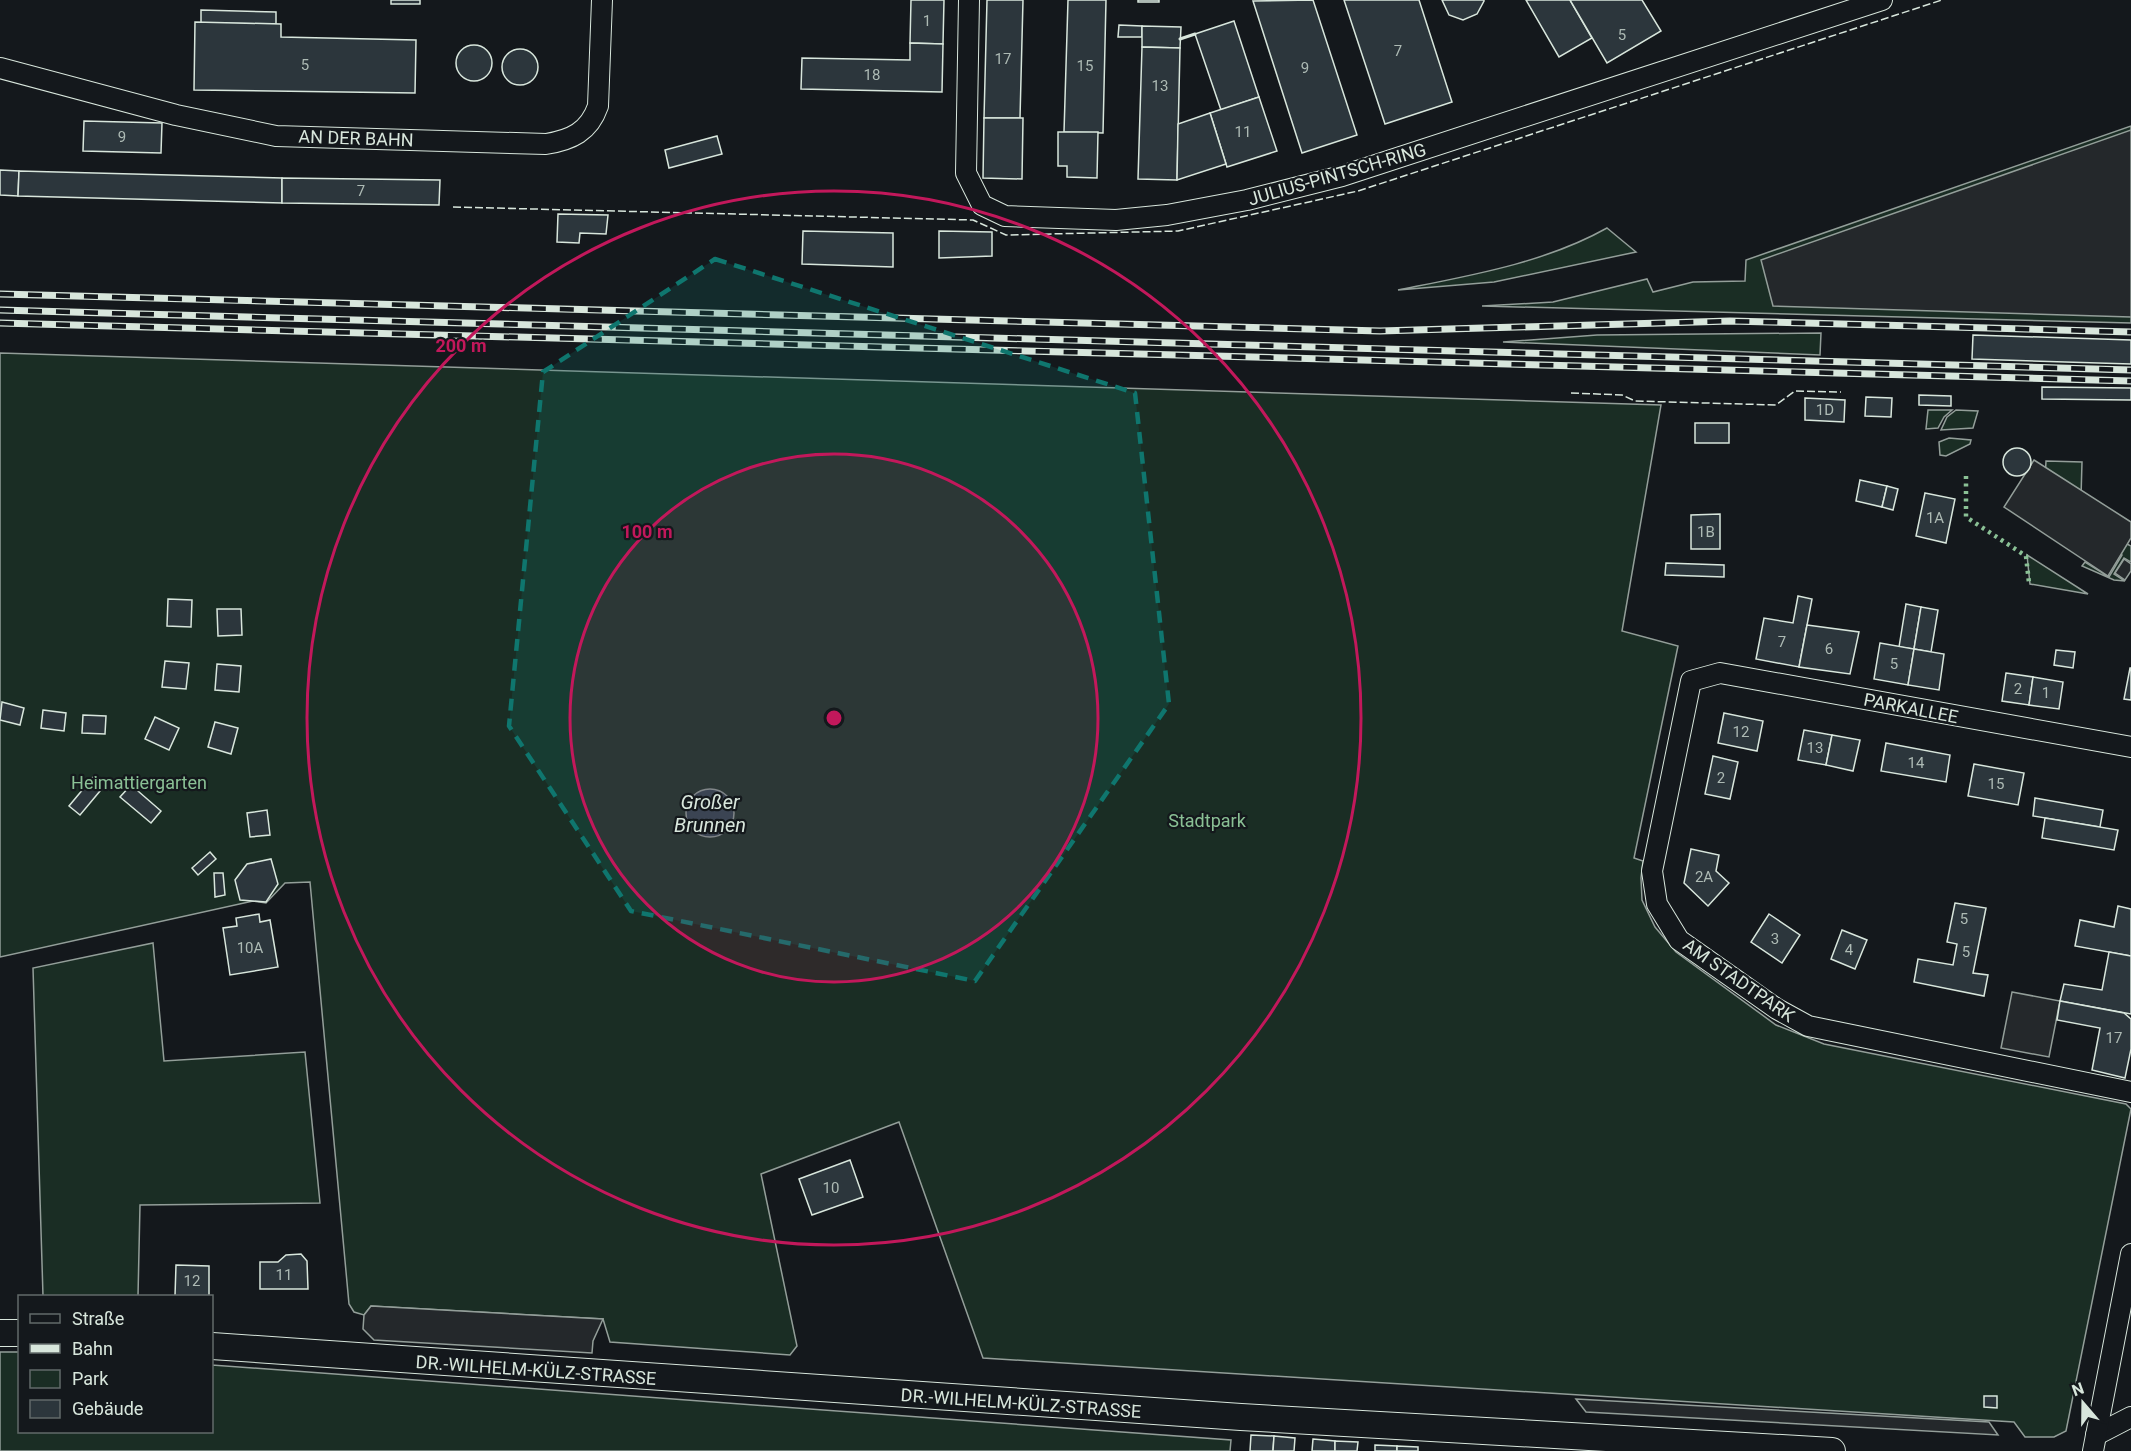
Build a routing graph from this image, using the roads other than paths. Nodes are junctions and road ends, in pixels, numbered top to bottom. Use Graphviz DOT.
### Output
graph roads {
  1 [pos="602,0"];
  2 [pos="969,0"];
  3 [pos="1882,0"];
  4 [pos="0,68"];
  5 [pos="1691,681"];
  6 [pos="2131,747"];
  7 [pos="2131,1092"];
  8 [pos="2131,1254"];
  9 [pos="0,1333"];
  10 [pos="18,1333"];
  11 [pos="213,1346"];
  12 [pos="2131,1417"];
  13 [pos="2095,1443"];
  14 [pos="1558,1444"];
  15 [pos="1832,1451"];
  1 -- 4 [label="street, AN DER BAHN"];
  2 -- 3 [label="street, JULIUS-PINTSCH-RING"];
  5 -- 6 [label="street, PARKALLEE"];
  5 -- 7 [label="street, AM STADTPARK"];
  8 -- 13 [label="street"];
  9 -- 10 [label="main road"];
  11 -- 14 [label="main road, DR.-WILHELM-KÜLZ-STRASSE"];
  12 -- 13 [label="street"];
  14 -- 15 [label="main road, DR.-WILHELM-KÜLZ-STRASSE"];
}
